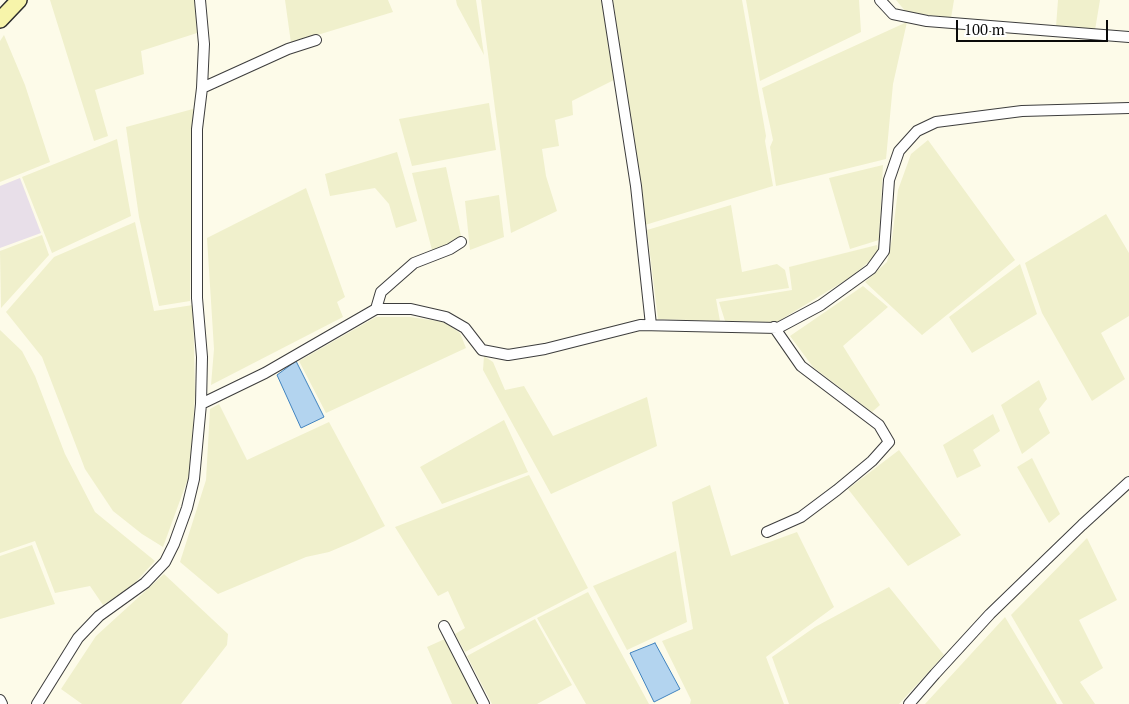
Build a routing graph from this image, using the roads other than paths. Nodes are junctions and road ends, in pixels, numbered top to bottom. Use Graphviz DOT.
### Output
graph roads {
  1 [pos="19,0"];
  2 [pos="200,0"];
  3 [pos="607,0"];
  4 [pos="880,0"];
  5 [pos="3,14"];
  6 [pos="1129,38"];
  7 [pos="316,40"];
  8 [pos="202,88"];
  9 [pos="1129,108"];
  10 [pos="461,242"];
  11 [pos="376,309"];
  12 [pos="651,325"];
  13 [pos="774,327"];
  14 [pos="201,404"];
  15 [pos="1129,482"];
  16 [pos="767,532"];
  17 [pos="444,626"];
  18 [pos="0,700"];
  19 [pos="2,704"];
  20 [pos="37,704"];
  21 [pos="484,704"];
  22 [pos="909,704"];
  1 -- 5 [label="main road"];
  2 -- 8 [label="street"];
  3 -- 12 [label="street"];
  4 -- 6 [label="street"];
  7 -- 8 [label="street"];
  8 -- 14 [label="street"];
  9 -- 13 [label="street"];
  10 -- 11 [label="street"];
  11 -- 12 [label="street"];
  11 -- 14 [label="street"];
  12 -- 13 [label="street"];
  13 -- 16 [label="street"];
  14 -- 20 [label="street"];
  15 -- 22 [label="street"];
  17 -- 21 [label="street"];
  18 -- 19 [label="street"];
}
